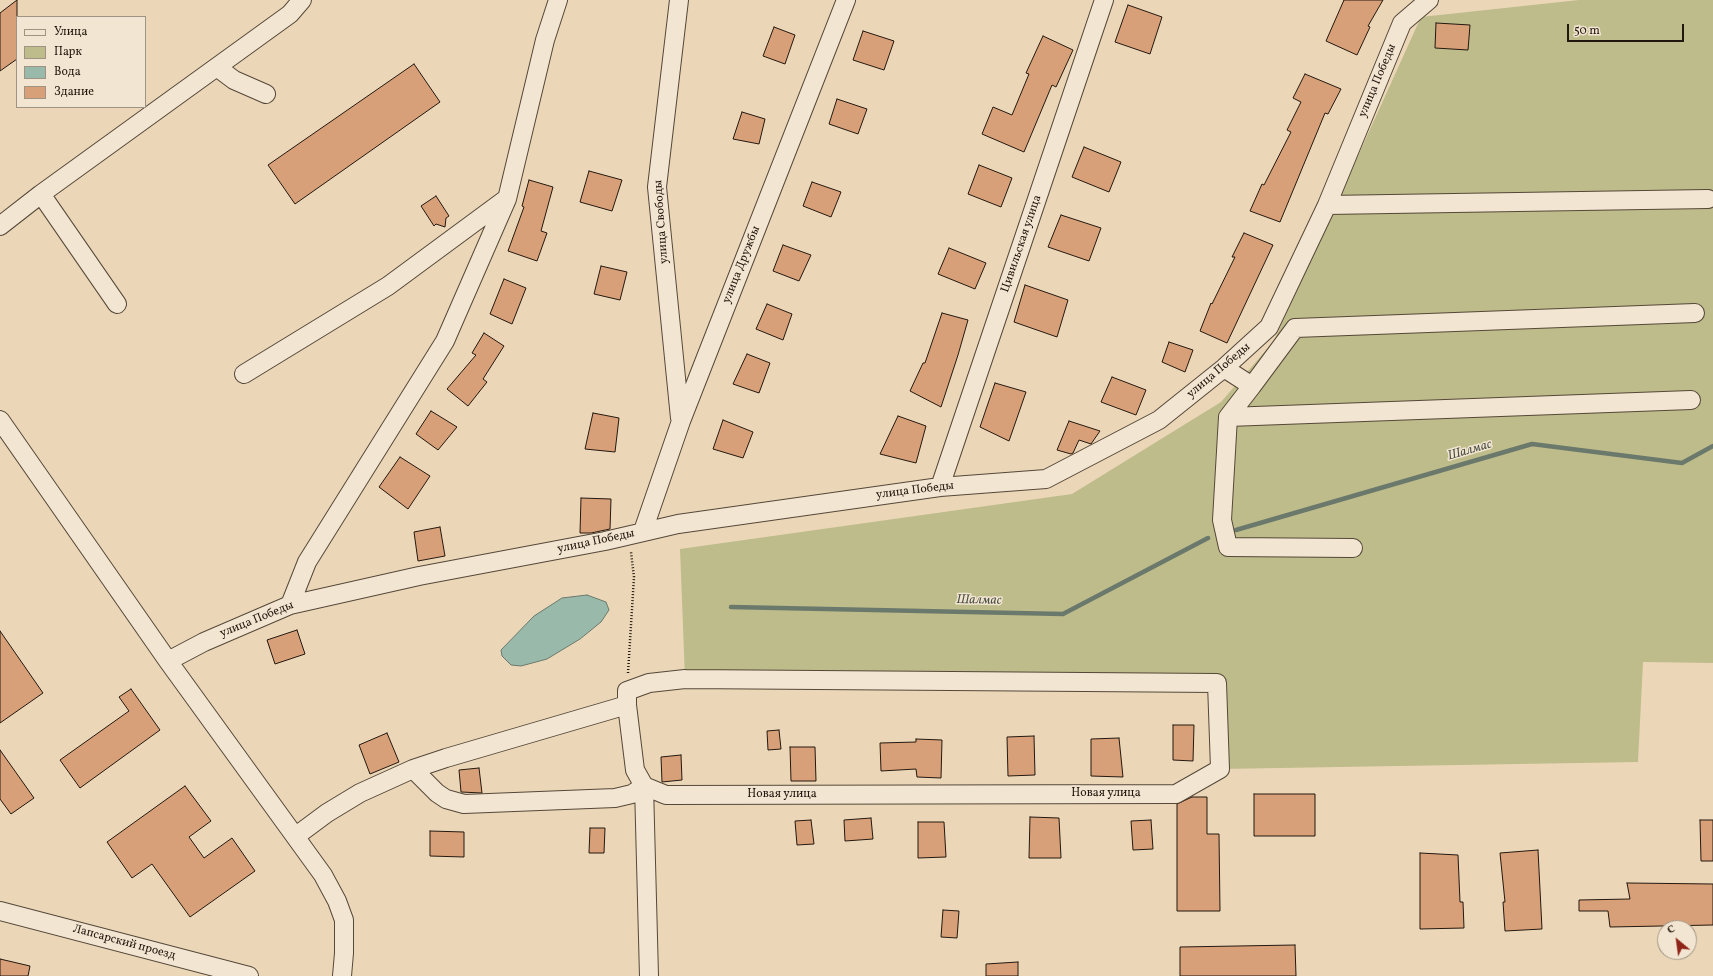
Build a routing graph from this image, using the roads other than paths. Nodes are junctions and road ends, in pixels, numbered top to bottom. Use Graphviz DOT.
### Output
graph roads {
  1 [pos="302,0"];
  2 [pos="558,0"];
  3 [pos="679,0"];
  4 [pos="846,0"];
  5 [pos="1104,0"];
  6 [pos="1429,0"];
  7 [pos="218,68"];
  8 [pos="266,94"];
  9 [pos="40,194"];
  10 [pos="507,199"];
  11 [pos="1708,199"];
  12 [pos="1327,205"];
  13 [pos="0,226"];
  14 [pos="117,304"];
  15 [pos="1695,313"];
  16 [pos="1224,368"];
  17 [pos="244,374"];
  18 [pos="1252,386"];
  19 [pos="1691,400"];
  20 [pos="1228,416"];
  21 [pos="0,420"];
  22 [pos="681,421"];
  23 [pos="940,487"];
  24 [pos="636,533"];
  25 [pos="1353,548"];
  26 [pos="290,605"];
  27 [pos="168,661"];
  28 [pos="627,698"];
  29 [pos="414,769"];
  30 [pos="644,786"];
  31 [pos="296,836"];
  32 [pos="0,911"];
  33 [pos="249,976"];
  34 [pos="342,976"];
  35 [pos="649,976"];
  1 -- 7 [label="street"];
  2 -- 10 [label="street"];
  3 -- 22 [label="street, улица Свободы"];
  4 -- 22 [label="street, улица Дружбы"];
  5 -- 23 [label="street, Цивильская улица"];
  6 -- 12 [label="street, улица Победы"];
  7 -- 8 [label="street"];
  7 -- 9 [label="street"];
  9 -- 13 [label="street"];
  9 -- 14 [label="street"];
  10 -- 17 [label="street"];
  10 -- 26 [label="street"];
  11 -- 12 [label="street"];
  12 -- 16 [label="street, улица Победы"];
  15 -- 18 [label="street"];
  16 -- 18 [label="street"];
  16 -- 23 [label="street, улица Победы"];
  18 -- 20 [label="street"];
  19 -- 20 [label="street"];
  20 -- 25 [label="street"];
  21 -- 27 [label="street"];
  22 -- 24 [label="street, улица Дружбы"];
  23 -- 24 [label="street, улица Победы"];
  24 -- 26 [label="street, улица Победы"];
  26 -- 27 [label="street, улица Победы"];
  27 -- 31 [label="street"];
  28 -- 29 [label="street"];
  28 -- 30 [label="street"];
  28 -- 30 [label="street, Новая улица"];
  29 -- 30 [label="street"];
  29 -- 31 [label="street"];
  30 -- 35 [label="street"];
  31 -- 34 [label="street"];
  32 -- 33 [label="street, Лапсарский проезд"];
}
